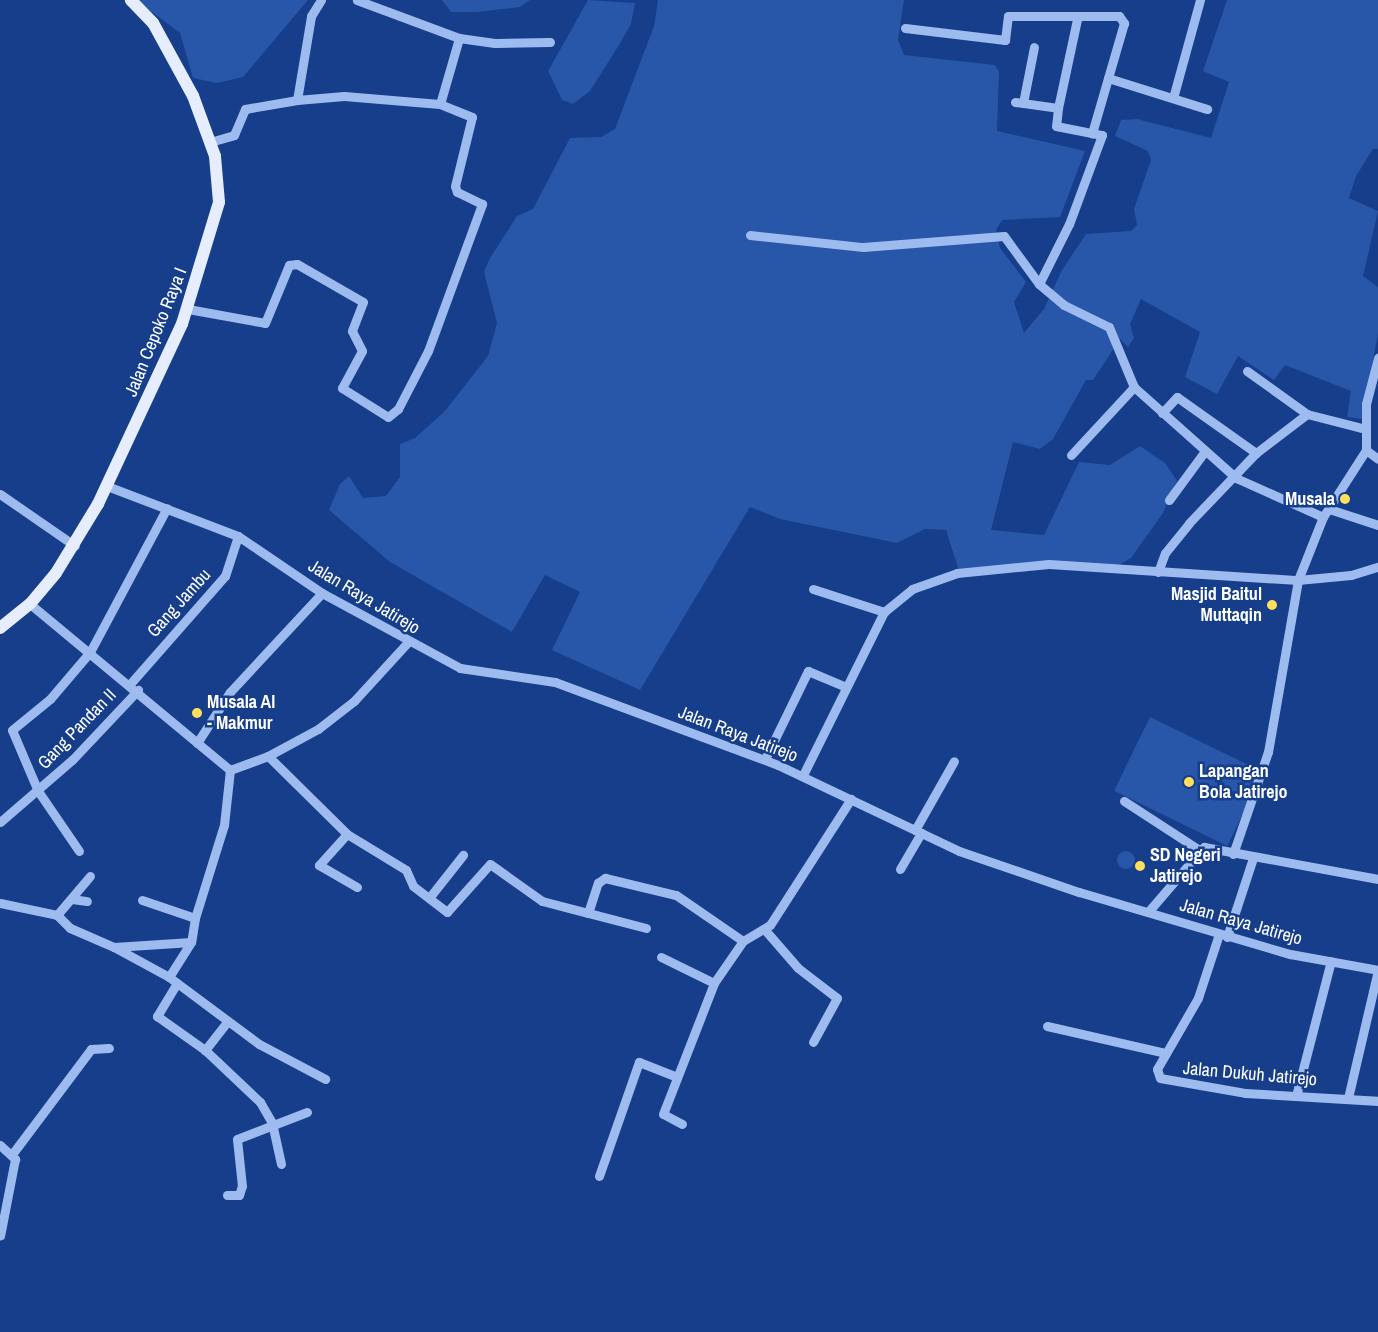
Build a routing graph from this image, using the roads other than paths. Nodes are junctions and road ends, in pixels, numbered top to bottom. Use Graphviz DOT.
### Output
graph roads {
  1 [pos="131,0"];
  2 [pos="321,0"];
  3 [pos="357,0"];
  4 [pos="1200,0"];
  5 [pos="1077,19"];
  6 [pos="906,28"];
  7 [pos="459,38"];
  8 [pos="550,42"];
  9 [pos="1034,47"];
  10 [pos="1108,78"];
  11 [pos="1173,98"];
  12 [pos="297,100"];
  13 [pos="440,104"];
  14 [pos="1058,108"];
  15 [pos="1208,109"];
  16 [pos="1092,132"];
  17 [pos="210,142"];
  18 [pos="750,235"];
  19 [pos="1039,284"];
  20 [pos="188,309"];
  21 [pos="1378,358"];
  22 [pos="1247,371"];
  23 [pos="1134,387"];
  24 [pos="1162,413"];
  25 [pos="1307,414"];
  26 [pos="1366,429"];
  27 [pos="1366,450"];
  28 [pos="1205,451"];
  29 [pos="1256,453"];
  30 [pos="1071,455"];
  31 [pos="1378,459"];
  32 [pos="1236,478"];
  33 [pos="107,486"];
  34 [pos="0,494"];
  35 [pos="1169,500"];
  36 [pos="167,508"];
  37 [pos="1329,508"];
  38 [pos="1322,517"];
  39 [pos="1378,525"];
  40 [pos="238,536"];
  41 [pos="75,546"];
  42 [pos="1378,567"];
  43 [pos="1158,572"];
  44 [pos="1298,580"];
  45 [pos="813,589"];
  46 [pos="322,593"];
  47 [pos="30,604"];
  48 [pos="884,612"];
  49 [pos="0,628"];
  50 [pos="408,642"];
  51 [pos="90,652"];
  52 [pos="130,684"];
  53 [pos="846,687"];
  54 [pos="138,690"];
  55 [pos="197,744"];
  56 [pos="268,756"];
  57 [pos="764,760"];
  58 [pos="954,761"];
  59 [pos="230,770"];
  60 [pos="803,775"];
  61 [pos="38,791"];
  62 [pos="851,799"];
  63 [pos="1124,801"];
  64 [pos="0,822"];
  65 [pos="918,832"];
  66 [pos="347,834"];
  67 [pos="1198,849"];
  68 [pos="79,851"];
  69 [pos="1233,854"];
  70 [pos="463,855"];
  71 [pos="1253,858"];
  72 [pos="900,869"];
  73 [pos="90,876"];
  74 [pos="1378,879"];
  75 [pos="357,887"];
  76 [pos="429,898"];
  77 [pos="72,899"];
  78 [pos="142,900"];
  79 [pos="87,901"];
  80 [pos="0,903"];
  81 [pos="1148,912"];
  82 [pos="588,913"];
  83 [pos="57,915"];
  84 [pos="195,918"];
  85 [pos="646,928"];
  86 [pos="765,930"];
  87 [pos="1223,935"];
  88 [pos="743,941"];
  89 [pos="191,942"];
  90 [pos="114,947"];
  91 [pos="661,957"];
  92 [pos="1331,961"];
  93 [pos="1378,970"];
  94 [pos="169,977"];
  95 [pos="714,983"];
  96 [pos="177,984"];
  97 [pos="227,1022"];
  98 [pos="1047,1026"];
  99 [pos="813,1042"];
  100 [pos="109,1048"];
  101 [pos="205,1050"];
  102 [pos="1166,1053"];
  103 [pos="677,1077"];
  104 [pos="325,1080"];
  105 [pos="1296,1096"];
  106 [pos="1348,1098"];
  107 [pos="1378,1101"];
  108 [pos="307,1112"];
  109 [pos="272,1124"];
  110 [pos="682,1124"];
  111 [pos="0,1145"];
  112 [pos="13,1153"];
  113 [pos="281,1164"];
  114 [pos="599,1176"];
  115 [pos="227,1195"];
  116 [pos="0,1236"];
  1 -- 17 [label="main road, Jalan Cepoko Raya I"];
  2 -- 12 [label="street"];
  3 -- 7 [label="street"];
  4 -- 11 [label="street"];
  5 -- 6 [label="street"];
  5 -- 10 [label="street"];
  5 -- 14 [label="street"];
  7 -- 8 [label="street"];
  7 -- 13 [label="street"];
  9 -- 14 [label="street"];
  10 -- 11 [label="street"];
  10 -- 16 [label="street"];
  11 -- 15 [label="street"];
  12 -- 13 [label="street"];
  12 -- 17 [label="street"];
  13 -- 20 [label="street"];
  14 -- 16 [label="street"];
  16 -- 19 [label="street"];
  17 -- 20 [label="main road, Jalan Cepoko Raya I"];
  18 -- 19 [label="street"];
  19 -- 23 [label="street"];
  20 -- 33 [label="main road, Jalan Cepoko Raya I"];
  21 -- 26 [label="street"];
  22 -- 25 [label="street"];
  23 -- 24 [label="street"];
  23 -- 30 [label="street"];
  24 -- 28 [label="street"];
  24 -- 29 [label="street"];
  25 -- 26 [label="street"];
  25 -- 29 [label="street"];
  26 -- 27 [label="street"];
  27 -- 31 [label="street"];
  27 -- 37 [label="street"];
  28 -- 32 [label="street"];
  28 -- 35 [label="street"];
  29 -- 32 [label="street"];
  32 -- 38 [label="street"];
  32 -- 43 [label="street"];
  33 -- 36 [label="street, Jalan Raya Jatirejo"];
  33 -- 41 [label="main road, Jalan Cepoko Raya I"];
  34 -- 41 [label="street"];
  36 -- 40 [label="street, Jalan Raya Jatirejo"];
  36 -- 51 [label="street"];
  37 -- 38 [label="street"];
  37 -- 39 [label="street"];
  38 -- 44 [label="street"];
  40 -- 46 [label="street, Jalan Raya Jatirejo"];
  40 -- 52 [label="street, Gang Jambu"];
  41 -- 47 [label="main road, Jalan Cepoko Raya I"];
  42 -- 44 [label="street"];
  43 -- 44 [label="street"];
  43 -- 48 [label="street"];
  44 -- 69 [label="street"];
  45 -- 48 [label="street"];
  46 -- 50 [label="street, Jalan Raya Jatirejo"];
  46 -- 55 [label="street"];
  47 -- 49 [label="main road, Jalan Cepoko Raya I"];
  47 -- 51 [label="street"];
  48 -- 53 [label="street"];
  50 -- 56 [label="street"];
  50 -- 57 [label="street, Jalan Raya Jatirejo"];
  51 -- 52 [label="street"];
  51 -- 61 [label="street"];
  52 -- 54 [label="street"];
  53 -- 57 [label="street"];
  53 -- 60 [label="street"];
  54 -- 55 [label="street"];
  54 -- 61 [label="street, Gang Pandan II"];
  55 -- 59 [label="street"];
  56 -- 59 [label="street"];
  56 -- 66 [label="street"];
  57 -- 60 [label="street, Jalan Raya Jatirejo"];
  58 -- 65 [label="street"];
  59 -- 84 [label="street"];
  60 -- 62 [label="street, Jalan Raya Jatirejo"];
  61 -- 64 [label="street, Gang Pandan II"];
  61 -- 68 [label="street"];
  62 -- 65 [label="street, Jalan Raya Jatirejo"];
  62 -- 86 [label="street"];
  63 -- 67 [label="street"];
  65 -- 72 [label="street"];
  65 -- 81 [label="street, Jalan Raya Jatirejo"];
  66 -- 75 [label="street"];
  66 -- 76 [label="street"];
  67 -- 69 [label="street"];
  67 -- 81 [label="street"];
  69 -- 71 [label="street"];
  70 -- 76 [label="street"];
  71 -- 74 [label="street"];
  71 -- 87 [label="street, Jalan Dukuh Jatirejo"];
  73 -- 77 [label="street"];
  76 -- 82 [label="street"];
  77 -- 79 [label="street"];
  77 -- 83 [label="street"];
  78 -- 84 [label="street"];
  80 -- 83 [label="street"];
  81 -- 87 [label="street, Jalan Raya Jatirejo"];
  82 -- 85 [label="street"];
  82 -- 88 [label="street"];
  83 -- 90 [label="street"];
  84 -- 89 [label="street"];
  86 -- 88 [label="street"];
  86 -- 99 [label="street"];
  87 -- 92 [label="street, Jalan Raya Jatirejo"];
  87 -- 102 [label="street, Jalan Dukuh Jatirejo"];
  88 -- 95 [label="street"];
  89 -- 90 [label="street"];
  89 -- 94 [label="street"];
  90 -- 94 [label="street"];
  91 -- 95 [label="street"];
  92 -- 93 [label="street, Jalan Raya Jatirejo"];
  92 -- 105 [label="street"];
  93 -- 106 [label="street"];
  94 -- 96 [label="street"];
  95 -- 103 [label="street"];
  96 -- 97 [label="street"];
  96 -- 101 [label="street"];
  97 -- 101 [label="street"];
  97 -- 104 [label="street"];
  98 -- 102 [label="street"];
  100 -- 112 [label="street"];
  101 -- 109 [label="street"];
  102 -- 105 [label="street, Jalan Dukuh Jatirejo"];
  103 -- 110 [label="street"];
  103 -- 114 [label="street"];
  105 -- 106 [label="street, Jalan Dukuh Jatirejo"];
  106 -- 107 [label="street, Jalan Dukuh Jatirejo"];
  108 -- 109 [label="street"];
  109 -- 113 [label="street"];
  109 -- 115 [label="street"];
  111 -- 112 [label="street"];
  112 -- 116 [label="street"];
}
